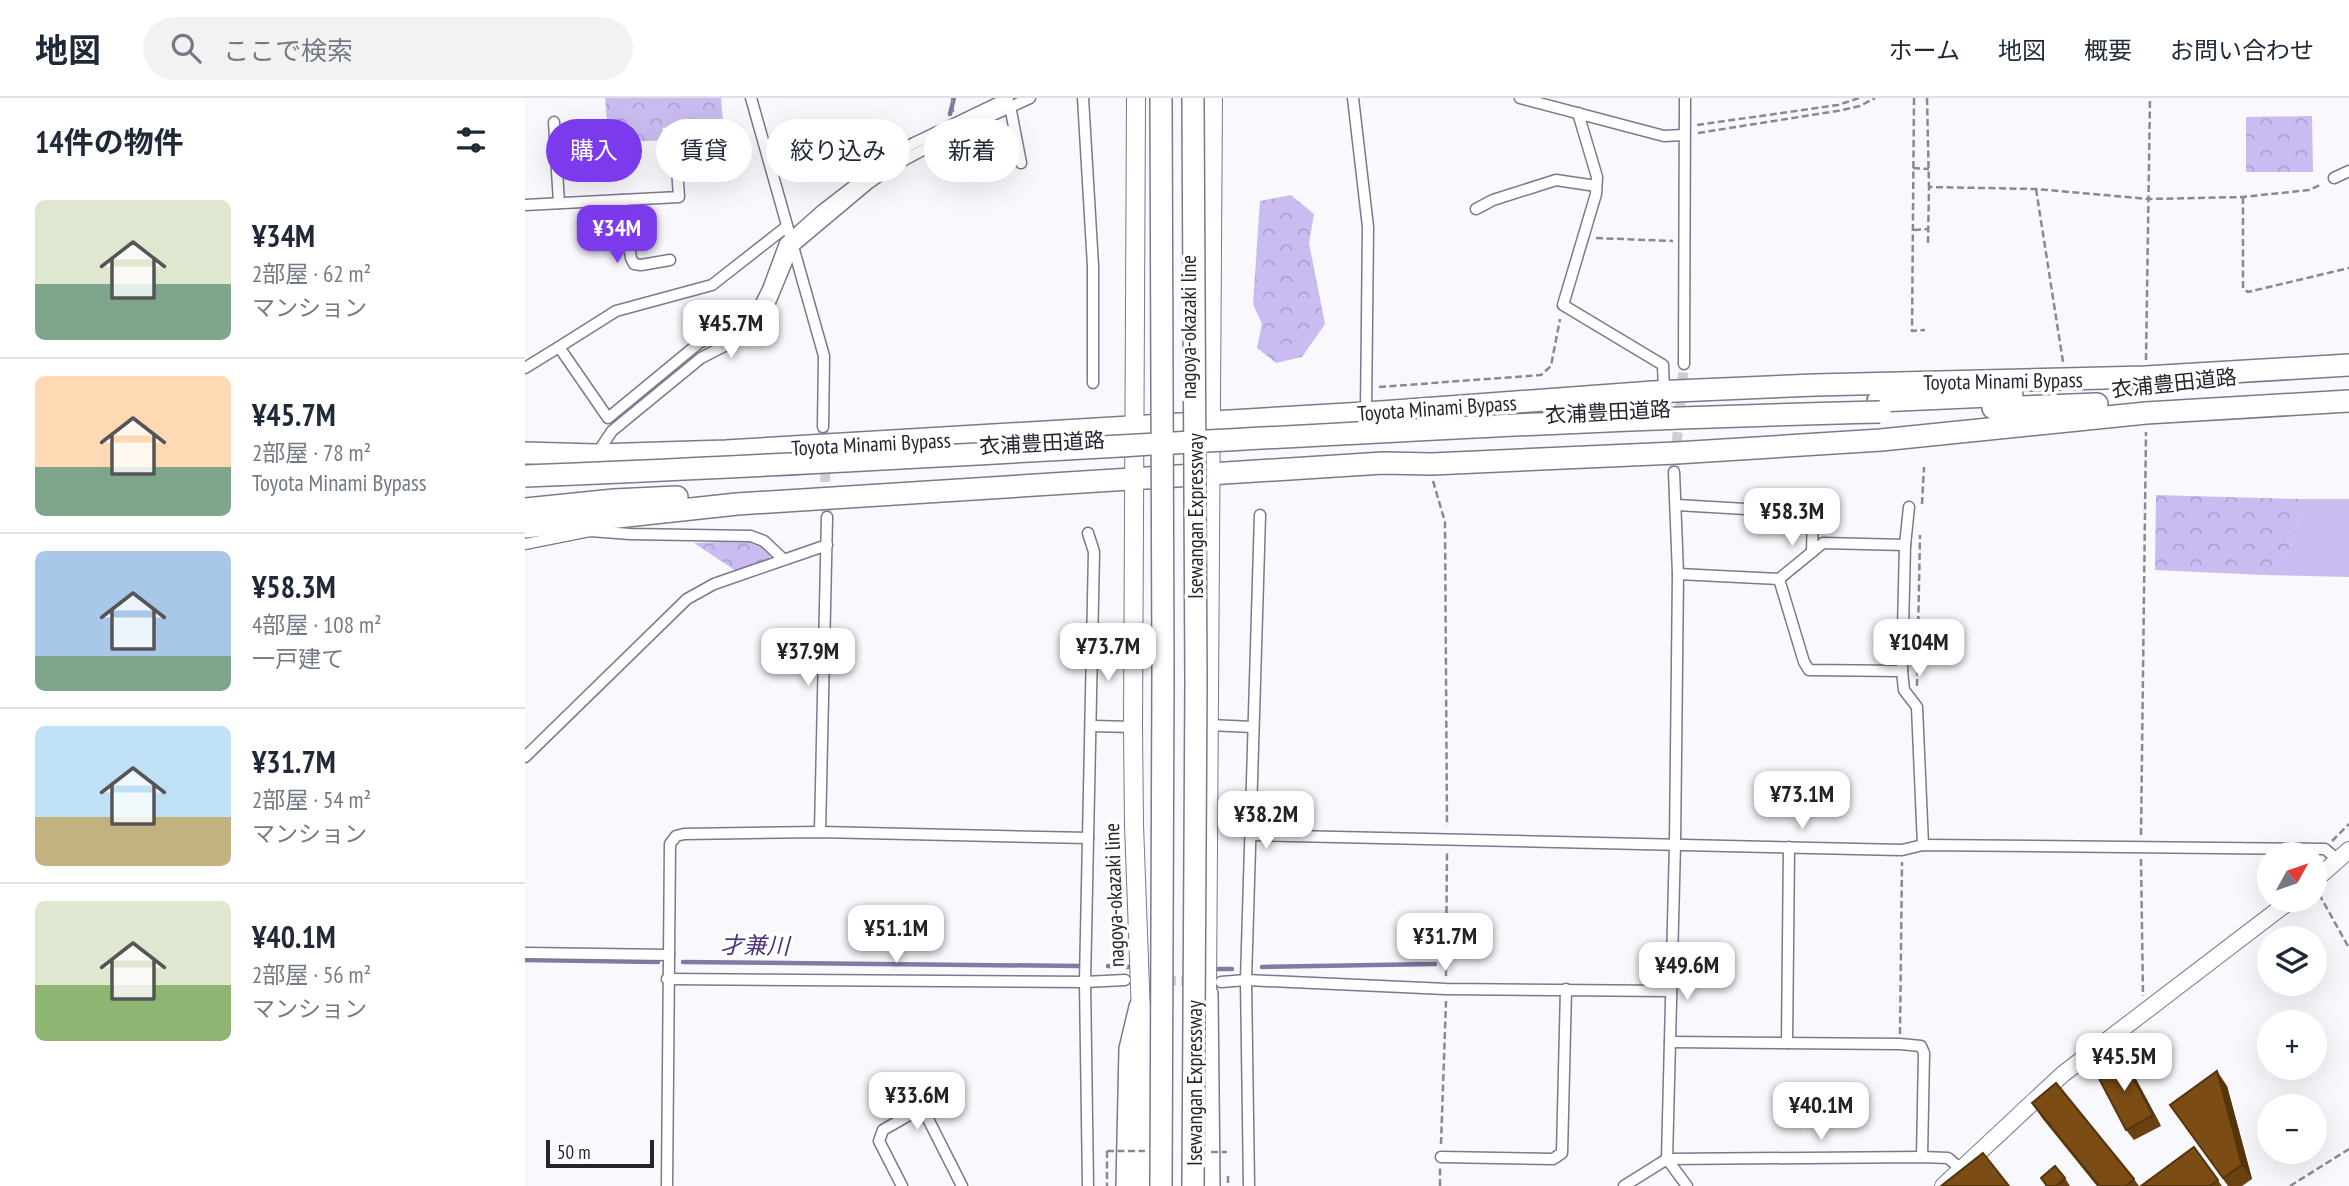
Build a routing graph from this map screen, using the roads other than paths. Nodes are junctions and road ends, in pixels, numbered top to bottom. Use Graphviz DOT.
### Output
graph roads {
  1 [pos="751,98"];
  2 [pos="1030,98"];
  3 [pos="1083,98"];
  4 [pos="1136,98"];
  5 [pos="1161,98"];
  6 [pos="1193,98"];
  7 [pos="1213,98"];
  8 [pos="1353,98"];
  9 [pos="1520,98"];
  10 [pos="1685,98"];
  11 [pos="1009,102"];
  12 [pos="1578,113"];
  13 [pos="1684,131"];
  14 [pos="1021,163"];
  15 [pos="2349,171"];
  16 [pos="2334,178"];
  17 [pos="558,182"];
  18 [pos="678,182"];
  19 [pos="1596,186"];
  20 [pos="622,200"];
  21 [pos="559,203"];
  22 [pos="525,205"];
  23 [pos="1476,209"];
  24 [pos="790,237"];
  25 [pos="670,260"];
  26 [pos="559,347"];
  27 [pos="1684,364"];
  28 [pos="2349,365"];
  29 [pos="525,368"];
  30 [pos="2270,370"];
  31 [pos="1093,383"];
  32 [pos="1664,391"];
  33 [pos="2349,401"];
  34 [pos="1879,406"];
  35 [pos="2218,408"];
  36 [pos="1366,413"];
  37 [pos="1210,423"];
  38 [pos="823,427"];
  39 [pos="1135,428"];
  40 [pos="726,451"];
  41 [pos="525,453"];
  42 [pos="596,455"];
  43 [pos="525,467"];
  44 [pos="1674,472"];
  45 [pos="1210,474"];
  46 [pos="525,476"];
  47 [pos="1135,479"];
  48 [pos="812,500"];
  49 [pos="1677,505"];
  50 [pos="1909,507"];
  51 [pos="525,509"];
  52 [pos="1260,515"];
  53 [pos="827,517"];
  54 [pos="525,527"];
  55 [pos="1088,533"];
  56 [pos="525,544"];
  57 [pos="827,545"];
  58 [pos="1905,545"];
  59 [pos="1812,552"];
  60 [pos="783,559"];
  61 [pos="1678,574"];
  62 [pos="1779,579"];
  63 [pos="1902,671"];
  64 [pos="1208,725"];
  65 [pos="1092,726"];
  66 [pos="1133,727"];
  67 [pos="1254,727"];
  68 [pos="525,757"];
  69 [pos="820,832"];
  70 [pos="1250,835"];
  71 [pos="1088,838"];
  72 [pos="1675,844"];
  73 [pos="1923,845"];
  74 [pos="1789,846"];
  75 [pos="2337,853"];
  76 [pos="2275,912"];
  77 [pos="525,953"];
  78 [pos="669,955"];
  79 [pos="667,979"];
  80 [pos="1125,980"];
  81 [pos="1246,980"];
  82 [pos="1085,982"];
  83 [pos="1214,988"];
  84 [pos="1566,989"];
  85 [pos="1671,991"];
  86 [pos="1140,1007"];
  87 [pos="1670,1042"];
  88 [pos="1787,1043"];
  89 [pos="1441,1157"];
  90 [pos="1922,1157"];
  91 [pos="1667,1159"];
  92 [pos="1961,1169"];
  93 [pos="667,1186"];
  94 [pos="902,1186"];
  95 [pos="962,1186"];
  96 [pos="1088,1186"];
  97 [pos="1127,1186"];
  98 [pos="1142,1186"];
  99 [pos="1161,1186"];
  100 [pos="1193,1186"];
  101 [pos="1201,1186"];
  102 [pos="1209,1186"];
  103 [pos="1249,1186"];
  104 [pos="1624,1186"];
  105 [pos="1686,1186"];
  106 [pos="1943,1186"];
  1 -- 24 [label="street"];
  2 -- 11 [label="street"];
  3 -- 31 [label="street"];
  4 -- 39 [label="main road, nagoya-okazaki line"];
  5 -- 99 [label="highway, Isewangan Expressway, bridge"];
  6 -- 100 [label="highway, Isewangan Expressway, bridge"];
  7 -- 37 [label="main road, nagoya-okazaki line"];
  8 -- 36 [label="street"];
  9 -- 12 [label="street"];
  10 -- 13 [label="street"];
  11 -- 14 [label="street"];
  11 -- 24 [label="street"];
  12 -- 13 [label="street"];
  12 -- 19 [label="street"];
  13 -- 27 [label="street"];
  15 -- 16 [label="street"];
  17 -- 21 [label="street"];
  18 -- 20 [label="street"];
  19 -- 23 [label="street"];
  19 -- 32 [label="street"];
  20 -- 21 [label="street"];
  20 -- 25 [label="street"];
  21 -- 22 [label="street"];
  24 -- 26 [label="street"];
  24 -- 26 [label="street"];
  24 -- 38 [label="street"];
  24 -- 42 [label="street"];
  26 -- 29 [label="street"];
  28 -- 30 [label="highway, Toyota Minami Bypass"];
  30 -- 32 [label="highway, Toyota Minami Bypass"];
  30 -- 34 [label="highway, 衣浦豊田道路"];
  32 -- 36 [label="highway, Toyota Minami Bypass"];
  33 -- 35 [label="highway"];
  34 -- 35 [label="highway, 衣浦豊田道路"];
  34 -- 43 [label="highway, 衣浦豊田道路, bridge"];
  34 -- 46 [label="highway, 衣浦豊田道路, bridge"];
  35 -- 45 [label="highway"];
  36 -- 37 [label="highway, Toyota Minami Bypass"];
  37 -- 39 [label="highway, Toyota Minami Bypass"];
  37 -- 45 [label="main road, nagoya-okazaki line"];
  39 -- 40 [label="highway, Toyota Minami Bypass"];
  39 -- 47 [label="main road, nagoya-okazaki line"];
  40 -- 42 [label="highway, Toyota Minami Bypass"];
  40 -- 43 [label="highway, 衣浦豊田道路"];
  41 -- 42 [label="highway, Toyota Minami Bypass"];
  44 -- 49 [label="street"];
  45 -- 47 [label="highway"];
  45 -- 64 [label="main road, nagoya-okazaki line"];
  47 -- 48 [label="highway"];
  47 -- 66 [label="main road, nagoya-okazaki line"];
  48 -- 51 [label="highway"];
  48 -- 54 [label="highway"];
  49 -- 59 [label="street"];
  49 -- 61 [label="street"];
  50 -- 58 [label="street"];
  52 -- 67 [label="street"];
  53 -- 57 [label="street"];
  55 -- 65 [label="street"];
  56 -- 60 [label="street"];
  57 -- 60 [label="street"];
  57 -- 69 [label="street"];
  58 -- 59 [label="street"];
  58 -- 63 [label="street"];
  59 -- 62 [label="street"];
  60 -- 68 [label="street"];
  61 -- 62 [label="street"];
  61 -- 72 [label="street"];
  62 -- 63 [label="street"];
  63 -- 73 [label="street"];
  64 -- 67 [label="street"];
  64 -- 83 [label="main road, nagoya-okazaki line"];
  65 -- 66 [label="street"];
  65 -- 71 [label="street"];
  66 -- 86 [label="main road, nagoya-okazaki line"];
  67 -- 70 [label="street"];
  69 -- 71 [label="street"];
  69 -- 78 [label="street"];
  70 -- 72 [label="street"];
  70 -- 81 [label="street"];
  71 -- 82 [label="street"];
  72 -- 74 [label="street"];
  72 -- 85 [label="street"];
  73 -- 74 [label="street"];
  73 -- 75 [label="street"];
  74 -- 88 [label="street"];
  76 -- 92 [label="street"];
  77 -- 78 [label="street"];
  78 -- 79 [label="street"];
  79 -- 82 [label="street"];
  79 -- 93 [label="street"];
  80 -- 82 [label="street"];
  81 -- 83 [label="street"];
  81 -- 84 [label="street"];
  81 -- 103 [label="street"];
  82 -- 96 [label="street"];
  83 -- 101 [label="main road, nagoya-okazaki line"];
  83 -- 102 [label="highway"];
  84 -- 85 [label="street"];
  84 -- 89 [label="street"];
  85 -- 87 [label="street"];
  86 -- 97 [label="highway"];
  86 -- 98 [label="main road, nagoya-okazaki line"];
  87 -- 88 [label="street"];
  87 -- 91 [label="street"];
  88 -- 90 [label="street"];
  90 -- 91 [label="street"];
  90 -- 92 [label="street"];
  91 -- 104 [label="street"];
  91 -- 105 [label="street"];
  92 -- 106 [label="street"];
  94 -- 95 [label="street"];
}
